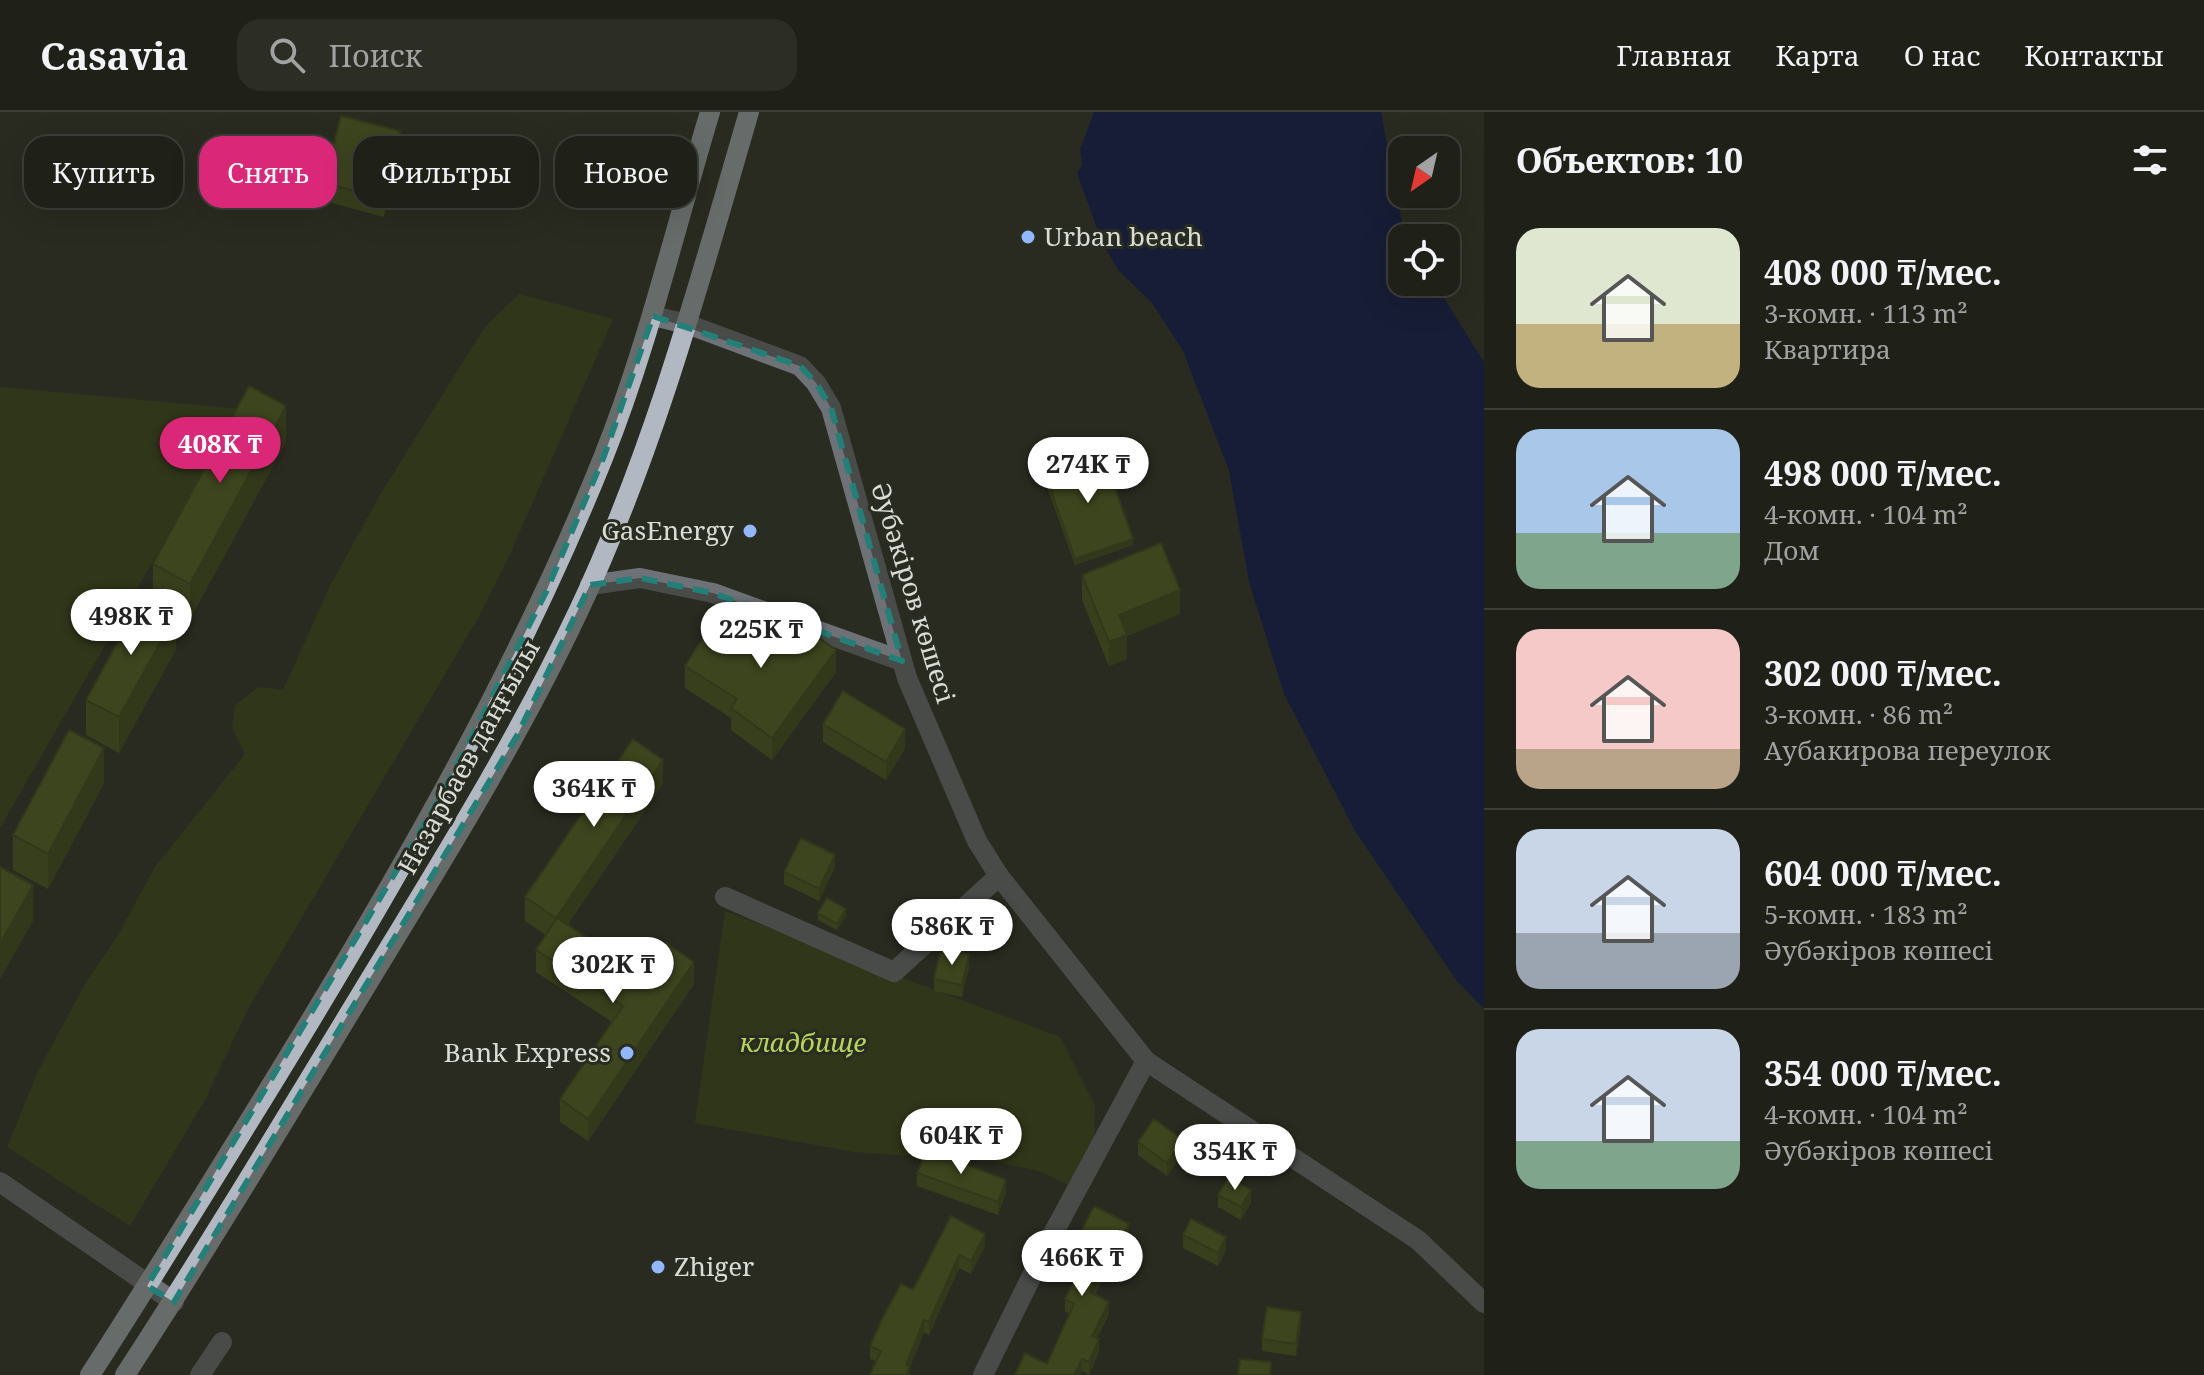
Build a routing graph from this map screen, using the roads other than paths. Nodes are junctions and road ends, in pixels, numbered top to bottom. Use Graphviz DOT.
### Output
graph roads {
  1 [pos="710,112"];
  2 [pos="749,112"];
  3 [pos="653,316"];
  4 [pos="687,324"];
  5 [pos="590,585"];
  6 [pos="902,661"];
  7 [pos="999,876"];
  8 [pos="725,897"];
  9 [pos="1146,1061"];
  10 [pos="0,1182"];
  11 [pos="147,1286"];
  12 [pos="174,1302"];
  13 [pos="1484,1303"];
  14 [pos="222,1342"];
  15 [pos="90,1375"];
  16 [pos="125,1375"];
  17 [pos="200,1375"];
  18 [pos="983,1375"];
  1 -- 3 [label="main road, Назарбаев даңғылы"];
  2 -- 4 [label="main road, Назарбаев даңғылы"];
  3 -- 4 [label="street, Әубәкіров көшесі"];
  3 -- 11 [label="main road, Назарбаев даңғылы"];
  4 -- 5 [label="main road, Назарбаев даңғылы"];
  4 -- 6 [label="street, Әубәкіров көшесі"];
  5 -- 6 [label="street"];
  5 -- 12 [label="main road, Назарбаев даңғылы"];
  6 -- 7 [label="street, Әубәкіров көшесі"];
  7 -- 8 [label="street"];
  7 -- 9 [label="street, Әубәкіров көшесі"];
  9 -- 13 [label="street, Әубәкіров көшесі"];
  9 -- 18 [label="street"];
  10 -- 11 [label="street"];
  11 -- 12 [label="street"];
  11 -- 15 [label="main road, Назарбаев даңғылы"];
  12 -- 16 [label="main road, Назарбаев даңғылы"];
  14 -- 17 [label="street"];
}
